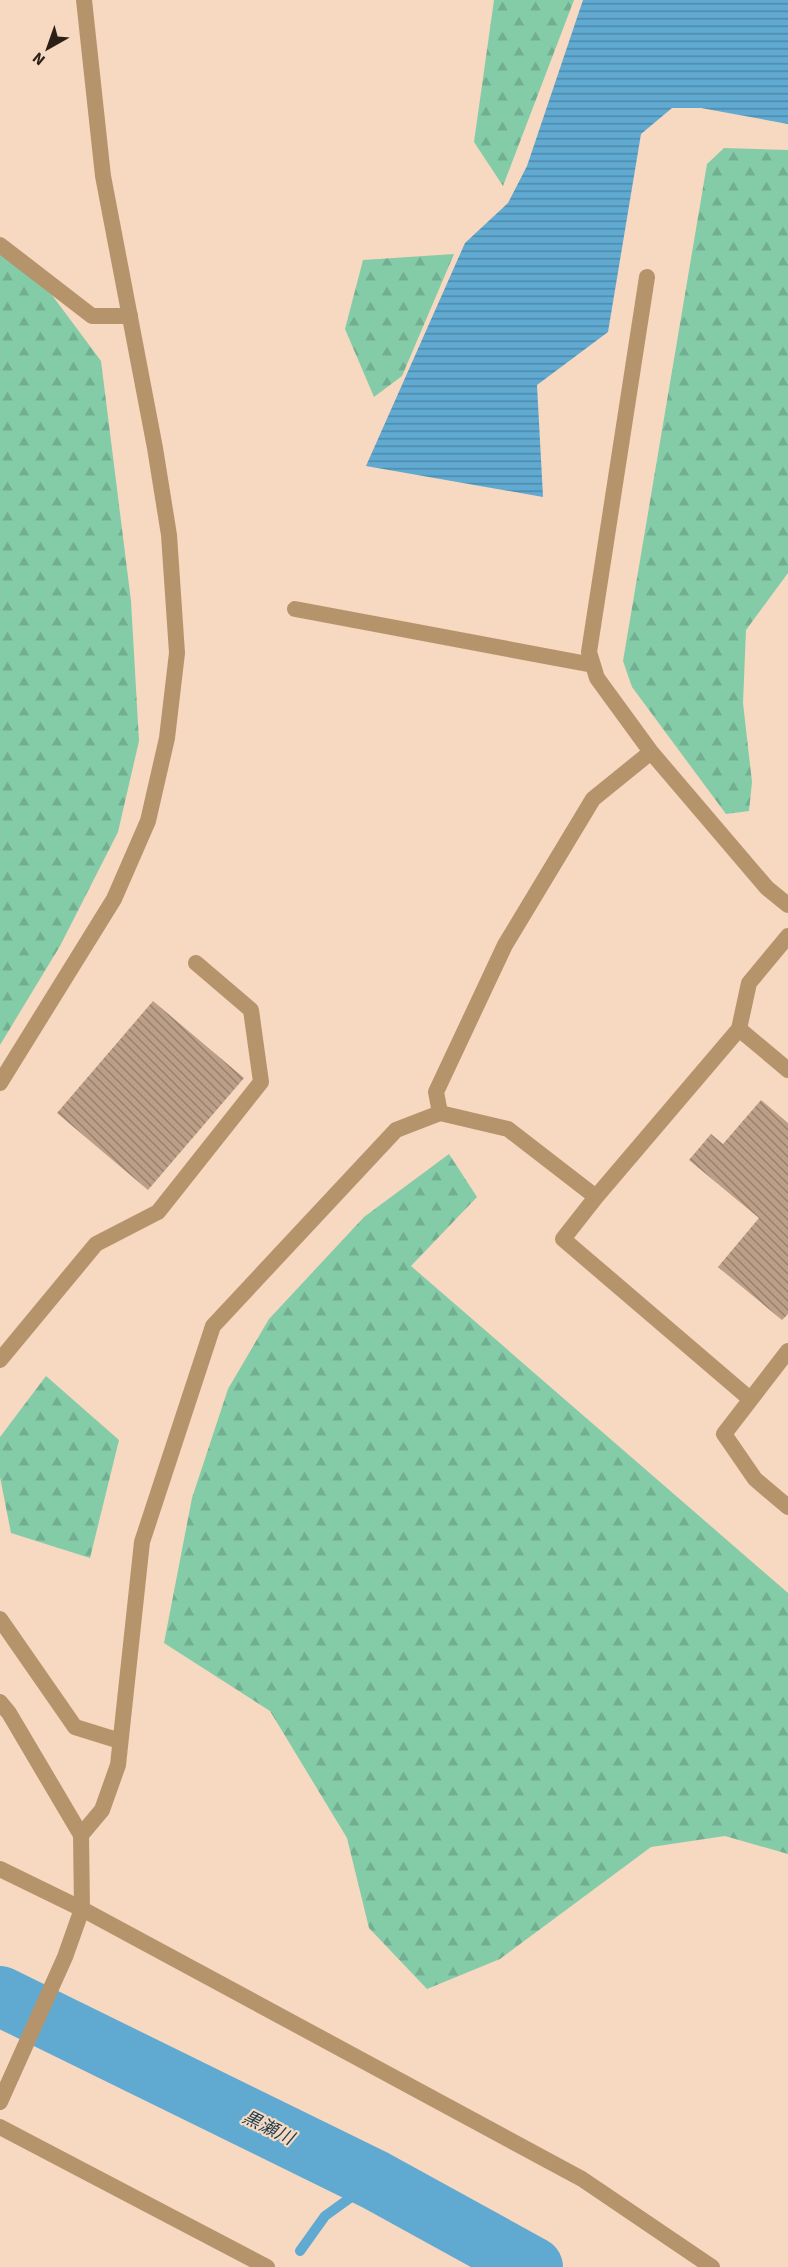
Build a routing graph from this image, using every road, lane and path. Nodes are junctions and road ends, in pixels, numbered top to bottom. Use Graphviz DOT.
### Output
graph roads {
  1 [pos="84,0"];
  2 [pos="0,245"];
  3 [pos="647,277"];
  4 [pos="130,316"];
  5 [pos="295,609"];
  6 [pos="593,666"];
  7 [pos="651,752"];
  8 [pos="788,905"];
  9 [pos="788,936"];
  10 [pos="195,963"];
  11 [pos="740,1029"];
  12 [pos="788,1070"];
  13 [pos="0,1083"];
  14 [pos="440,1113"];
  15 [pos="596,1197"];
  16 [pos="788,1352"];
  17 [pos="0,1360"];
  18 [pos="750,1399"];
  19 [pos="788,1507"];
  20 [pos="0,1619"];
  21 [pos="0,1701"];
  22 [pos="120,1741"];
  23 [pos="81,1835"];
  24 [pos="0,1869"];
  25 [pos="82,1909"];
  26 [pos="0,2102"];
  27 [pos="0,2127"];
  28 [pos="267,2267"];
  29 [pos="712,2267"];
  1 -- 4 [label="street"];
  2 -- 4 [label="street"];
  3 -- 6 [label="street"];
  4 -- 13 [label="street"];
  5 -- 6 [label="street"];
  6 -- 7 [label="street"];
  7 -- 8 [label="street"];
  7 -- 14 [label="street"];
  9 -- 11 [label="street"];
  10 -- 17 [label="street"];
  11 -- 12 [label="street"];
  11 -- 15 [label="street"];
  14 -- 15 [label="street"];
  14 -- 22 [label="street"];
  15 -- 18 [label="street"];
  16 -- 18 [label="street"];
  18 -- 19 [label="street"];
  20 -- 22 [label="street"];
  21 -- 23 [label="street"];
  22 -- 23 [label="street"];
  23 -- 25 [label="street"];
  24 -- 25 [label="street"];
  25 -- 26 [label="street"];
  25 -- 29 [label="street"];
  27 -- 28 [label="street"];
}
